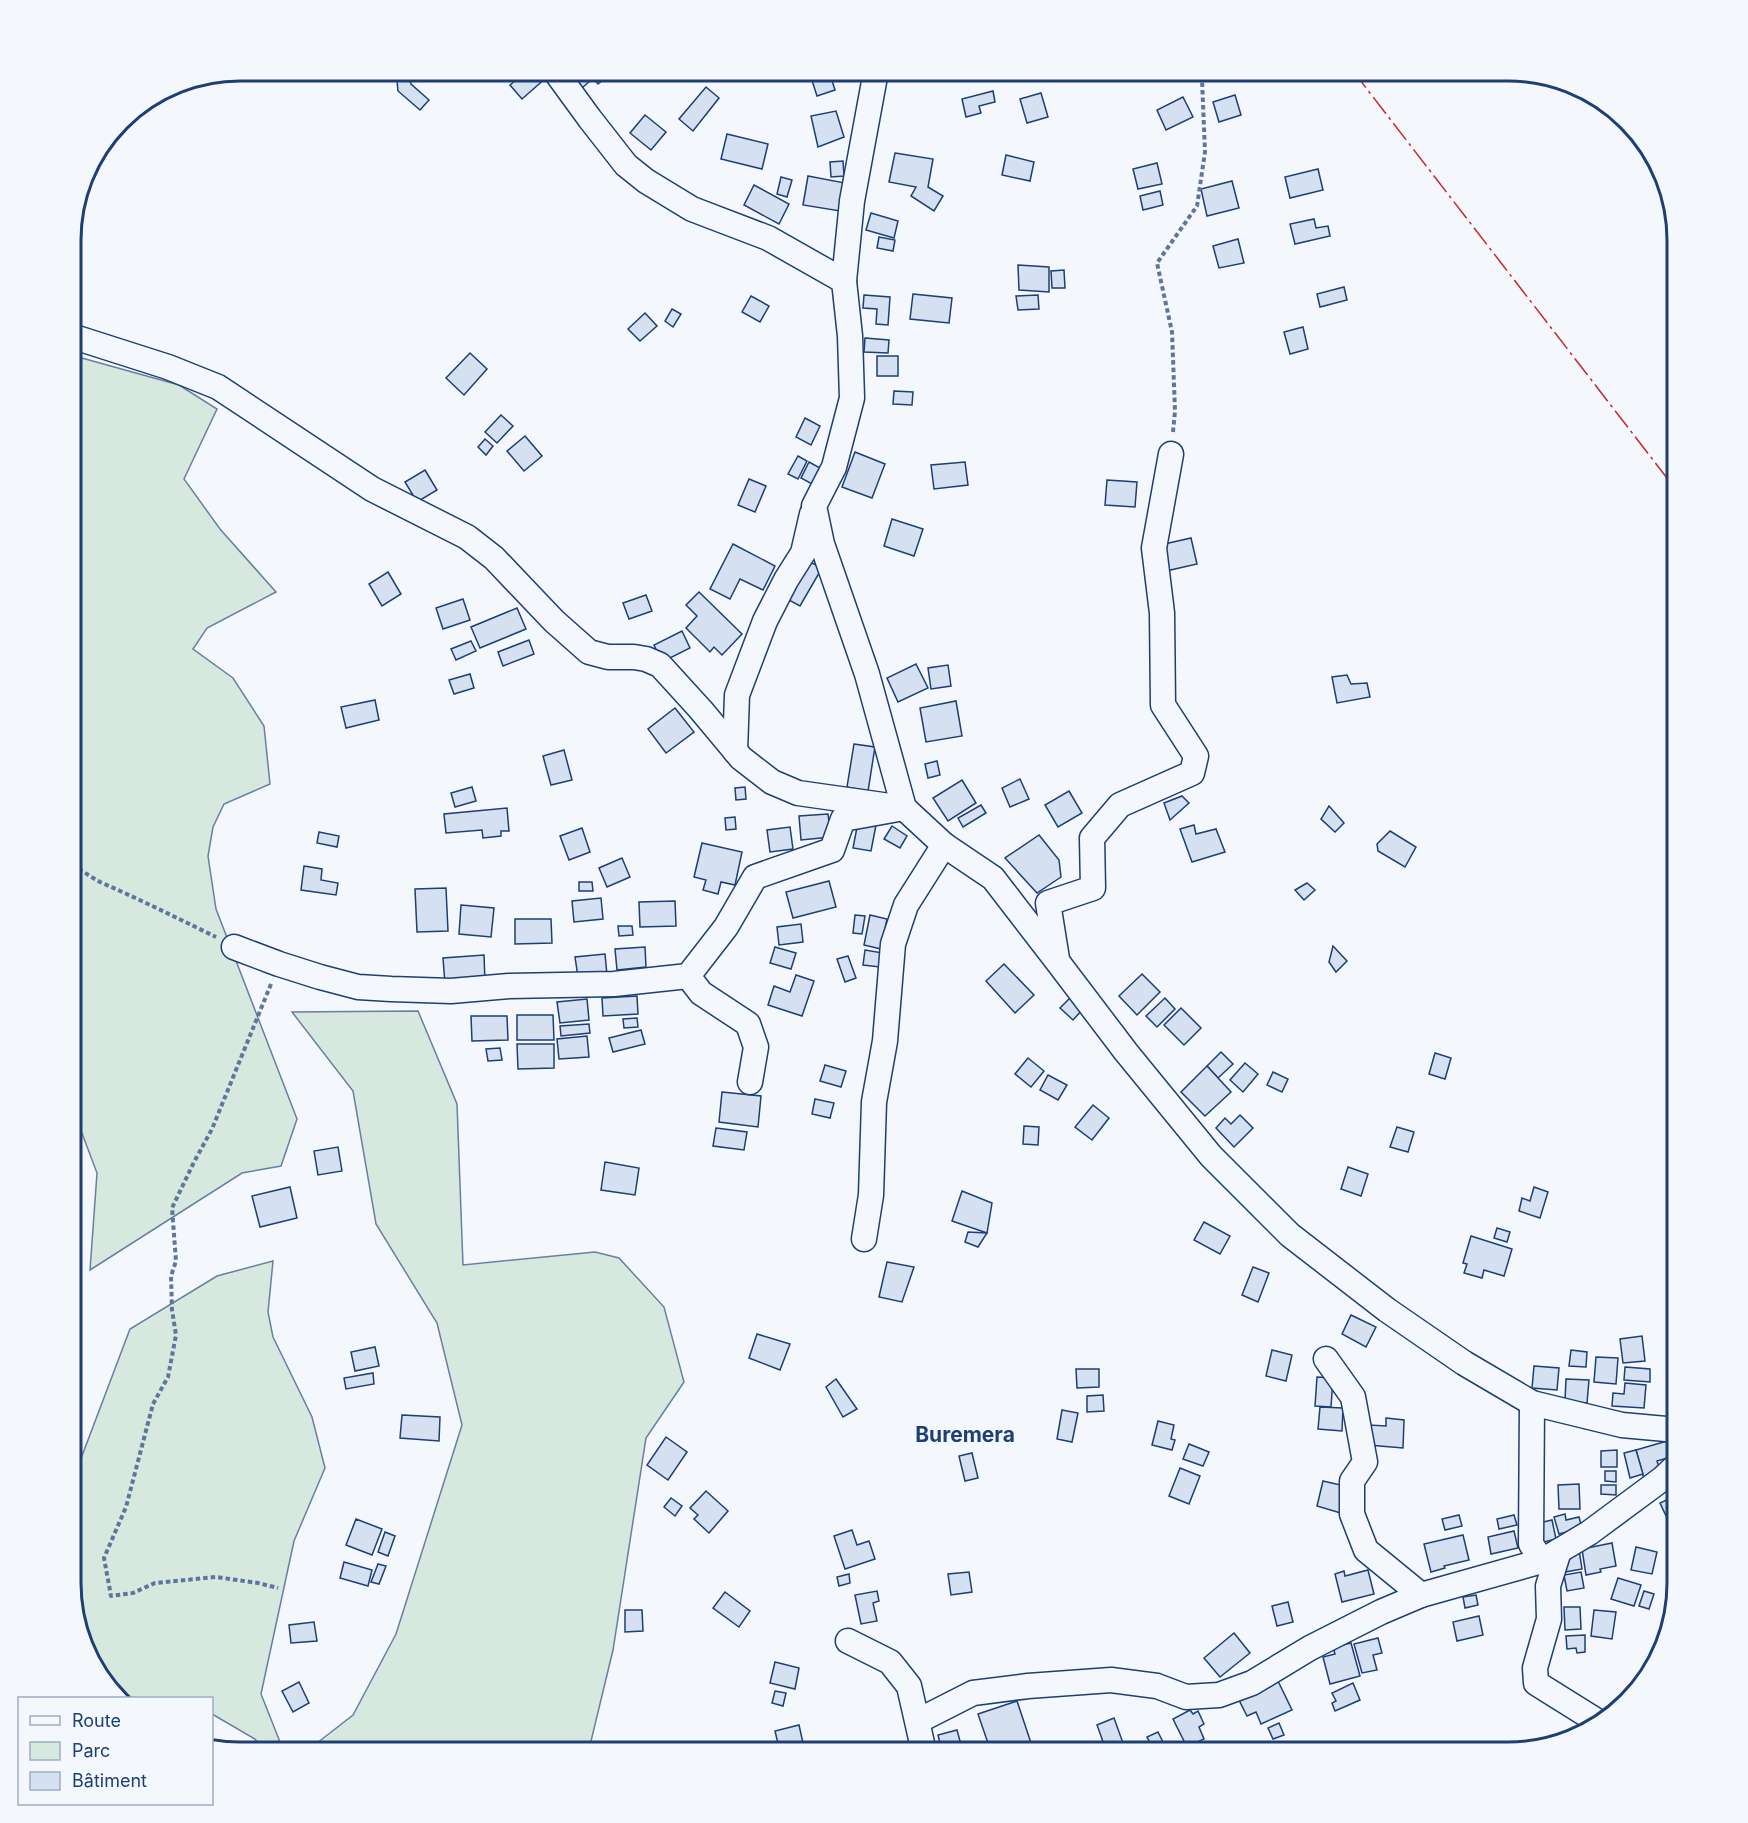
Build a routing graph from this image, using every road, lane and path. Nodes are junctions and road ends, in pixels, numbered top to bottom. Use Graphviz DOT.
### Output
graph roads {
  1 [pos="563,81"];
  2 [pos="874,81"];
  3 [pos="1202,81"];
  4 [pos="844,281"];
  5 [pos="81,339"];
  6 [pos="1171,454"];
  7 [pos="814,506"];
  8 [pos="735,751"];
  9 [pos="904,808"];
  10 [pos="944,845"];
  11 [pos="81,870"];
  12 [pos="234,946"];
  13 [pos="1058,961"];
  14 [pos="279,964"];
  15 [pos="688,976"];
  16 [pos="750,1082"];
  17 [pos="864,1239"];
  18 [pos="1326,1359"];
  19 [pos="1532,1403"];
  20 [pos="1667,1429"];
  21 [pos="1667,1473"];
  22 [pos="1550,1556"];
  23 [pos="278,1588"];
  24 [pos="1421,1595"];
  25 [pos="848,1641"];
  26 [pos="1592,1718"];
  27 [pos="918,1721"];
  28 [pos="922,1742"];
  1 -- 4 [label="street"];
  2 -- 4 [label="street"];
  3 -- 6 [label="path"];
  4 -- 7 [label="street"];
  5 -- 8 [label="street"];
  6 -- 13 [label="street"];
  7 -- 8 [label="street"];
  7 -- 9 [label="street"];
  8 -- 9 [label="street"];
  9 -- 10 [label="street"];
  9 -- 15 [label="street"];
  10 -- 13 [label="street"];
  10 -- 17 [label="street"];
  11 -- 12 [label="path"];
  12 -- 14 [label="street"];
  13 -- 19 [label="street"];
  14 -- 15 [label="street"];
  14 -- 23 [label="path"];
  15 -- 16 [label="street"];
  18 -- 24 [label="street"];
  19 -- 20 [label="street"];
  19 -- 22 [label="street"];
  21 -- 22 [label="street"];
  22 -- 24 [label="street"];
  22 -- 26 [label="street"];
  24 -- 27 [label="street"];
  25 -- 27 [label="street"];
  27 -- 28 [label="street"];
}
